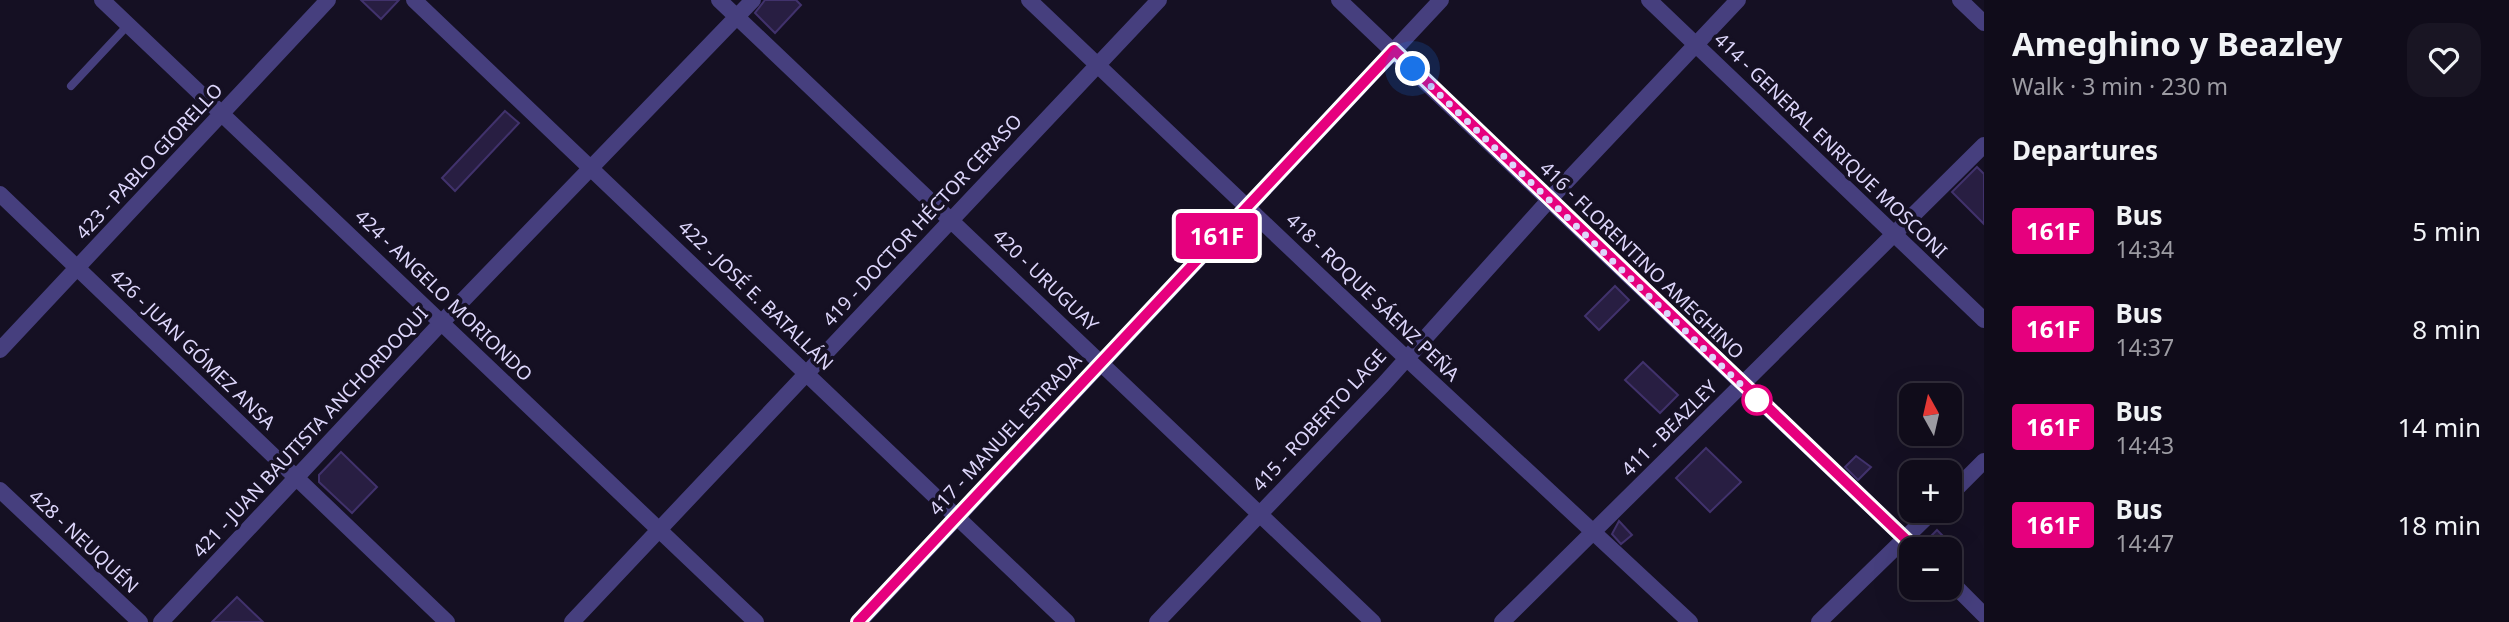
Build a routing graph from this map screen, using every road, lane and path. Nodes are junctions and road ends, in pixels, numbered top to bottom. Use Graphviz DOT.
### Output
graph roads {
  1 [pos="102,0"];
  2 [pos="328,0"];
  3 [pos="414,0"];
  4 [pos="719,0"];
  5 [pos="753,0"];
  6 [pos="1029,0"];
  7 [pos="1159,0"];
  8 [pos="1339,0"];
  9 [pos="1441,0"];
  10 [pos="1649,0"];
  11 [pos="1738,0"];
  12 [pos="1960,0"];
  13 [pos="737,17"];
  14 [pos="1984,23"];
  15 [pos="128,25"];
  16 [pos="1696,45"];
  17 [pos="1394,50"];
  18 [pos="1097,65"];
  19 [pos="71,86"];
  20 [pos="222,114"];
  21 [pos="1984,145"];
  22 [pos="593,170"];
  23 [pos="0,194"];
  24 [pos="1550,199"];
  25 [pos="1246,205"];
  26 [pos="952,219"];
  27 [pos="1895,234"];
  28 [pos="77,268"];
  29 [pos="1984,320"];
  30 [pos="442,322"];
  31 [pos="0,349"];
  32 [pos="1406,358"];
  33 [pos="1101,362"];
  34 [pos="807,372"];
  35 [pos="1741,385"];
  36 [pos="1984,461"];
  37 [pos="297,477"];
  38 [pos="1962,483"];
  39 [pos="0,490"];
  40 [pos="1259,514"];
  41 [pos="956,517"];
  42 [pos="659,531"];
  43 [pos="1593,533"];
  44 [pos="1904,537"];
  45 [pos="1899,554"];
  46 [pos="1962,593"];
  47 [pos="1984,615"];
  48 [pos="140,622"];
  49 [pos="161,622"];
  50 [pos="447,622"];
  51 [pos="572,622"];
  52 [pos="756,622"];
  53 [pos="859,622"];
  54 [pos="1067,622"];
  55 [pos="1157,622"];
  56 [pos="1373,622"];
  57 [pos="1502,622"];
  58 [pos="1690,622"];
  59 [pos="1819,622"];
  1 -- 15 [label="street, 424 - ANGELO MORIONDO"];
  2 -- 20 [label="street, 423 - PABLO GIORELLO"];
  3 -- 22 [label="street, 422 - JOSÉ E. BATALLÁN"];
  4 -- 13 [label="street, 420 - URUGUAY"];
  5 -- 13 [label="street, 421 - JUAN BAUTISTA ANCHORDOQUI"];
  6 -- 18 [label="street, 418 - ROQUE SÁENZ PEÑA"];
  7 -- 18 [label="street, 419 - DOCTOR HÉCTOR CERASO"];
  8 -- 17 [label="street, 416 - FLORENTINO AMEGHINO"];
  9 -- 17 [label="street, 417 - MANUEL ESTRADA"];
  10 -- 16 [label="street, 414 - GENERAL ENRIQUE MOSCONI"];
  11 -- 16 [label="street, 415 - ROBERTO LAGE"];
  12 -- 14 [label="street"];
  13 -- 22 [label="street, 421 - JUAN BAUTISTA ANCHORDOQUI"];
  13 -- 26 [label="street, 420 - URUGUAY"];
  15 -- 19 [label="lane"];
  15 -- 20 [label="street, 424 - ANGELO MORIONDO"];
  16 -- 24 [label="street, 415 - ROBERTO LAGE"];
  16 -- 27 [label="street, 414 - GENERAL ENRIQUE MOSCONI"];
  17 -- 24 [label="street, 416 - FLORENTINO AMEGHINO"];
  17 -- 25 [label="street, 417 - MANUEL ESTRADA"];
  18 -- 25 [label="street, 418 - ROQUE SÁENZ PEÑA"];
  18 -- 26 [label="street, 419 - DOCTOR HÉCTOR CERASO"];
  20 -- 28 [label="street, 423 - PABLO GIORELLO"];
  20 -- 30 [label="street, 424 - ANGELO MORIONDO"];
  21 -- 27 [label="street, 411 - BEAZLEY"];
  22 -- 30 [label="street, 421 - JUAN BAUTISTA ANCHORDOQUI"];
  22 -- 34 [label="street, 422 - JOSÉ E. BATALLÁN"];
  23 -- 28 [label="street, 426 - JUAN GÓMEZ ANSA"];
  24 -- 32 [label="street, 415 - ROBERTO LAGE"];
  24 -- 35 [label="street, 416 - FLORENTINO AMEGHINO"];
  25 -- 32 [label="street, 418 - ROQUE SÁENZ PEÑA"];
  25 -- 33 [label="street, 417 - MANUEL ESTRADA"];
  26 -- 33 [label="street, 420 - URUGUAY"];
  26 -- 34 [label="street, 419 - DOCTOR HÉCTOR CERASO"];
  27 -- 29 [label="street, 414 - GENERAL ENRIQUE MOSCONI"];
  27 -- 35 [label="street, 411 - BEAZLEY"];
  28 -- 31 [label="street, 423 - PABLO GIORELLO"];
  28 -- 37 [label="street, 426 - JUAN GÓMEZ ANSA"];
  30 -- 37 [label="street, 421 - JUAN BAUTISTA ANCHORDOQUI"];
  30 -- 42 [label="street, 424 - ANGELO MORIONDO"];
  32 -- 40 [label="street, 415 - ROBERTO LAGE"];
  32 -- 43 [label="street, 418 - ROQUE SÁENZ PEÑA"];
  33 -- 40 [label="street, 420 - URUGUAY"];
  33 -- 41 [label="street, 417 - MANUEL ESTRADA"];
  34 -- 41 [label="street, 422 - JOSÉ E. BATALLÁN"];
  34 -- 42 [label="street, 419 - DOCTOR HÉCTOR CERASO"];
  35 -- 43 [label="street, 411 - BEAZLEY"];
  35 -- 44 [label="street, 416 - FLORENTINO AMEGHINO"];
  36 -- 38 [label="street"];
  37 -- 49 [label="street, 421 - JUAN BAUTISTA ANCHORDOQUI"];
  37 -- 50 [label="street, 426 - JUAN GÓMEZ ANSA"];
  39 -- 48 [label="street, 428 - NEUQUÉN"];
  40 -- 55 [label="street, 415 - ROBERTO LAGE"];
  40 -- 56 [label="street, 420 - URUGUAY"];
  41 -- 53 [label="street, 417 - MANUEL ESTRADA"];
  41 -- 54 [label="street, 422 - JOSÉ E. BATALLÁN"];
  42 -- 51 [label="street, 419 - DOCTOR HÉCTOR CERASO"];
  42 -- 52 [label="street, 424 - ANGELO MORIONDO"];
  43 -- 57 [label="street, 411 - BEAZLEY"];
  43 -- 58 [label="street, 418 - ROQUE SÁENZ PEÑA"];
  45 -- 59 [label="street"];
  46 -- 47 [label="street"];
}
